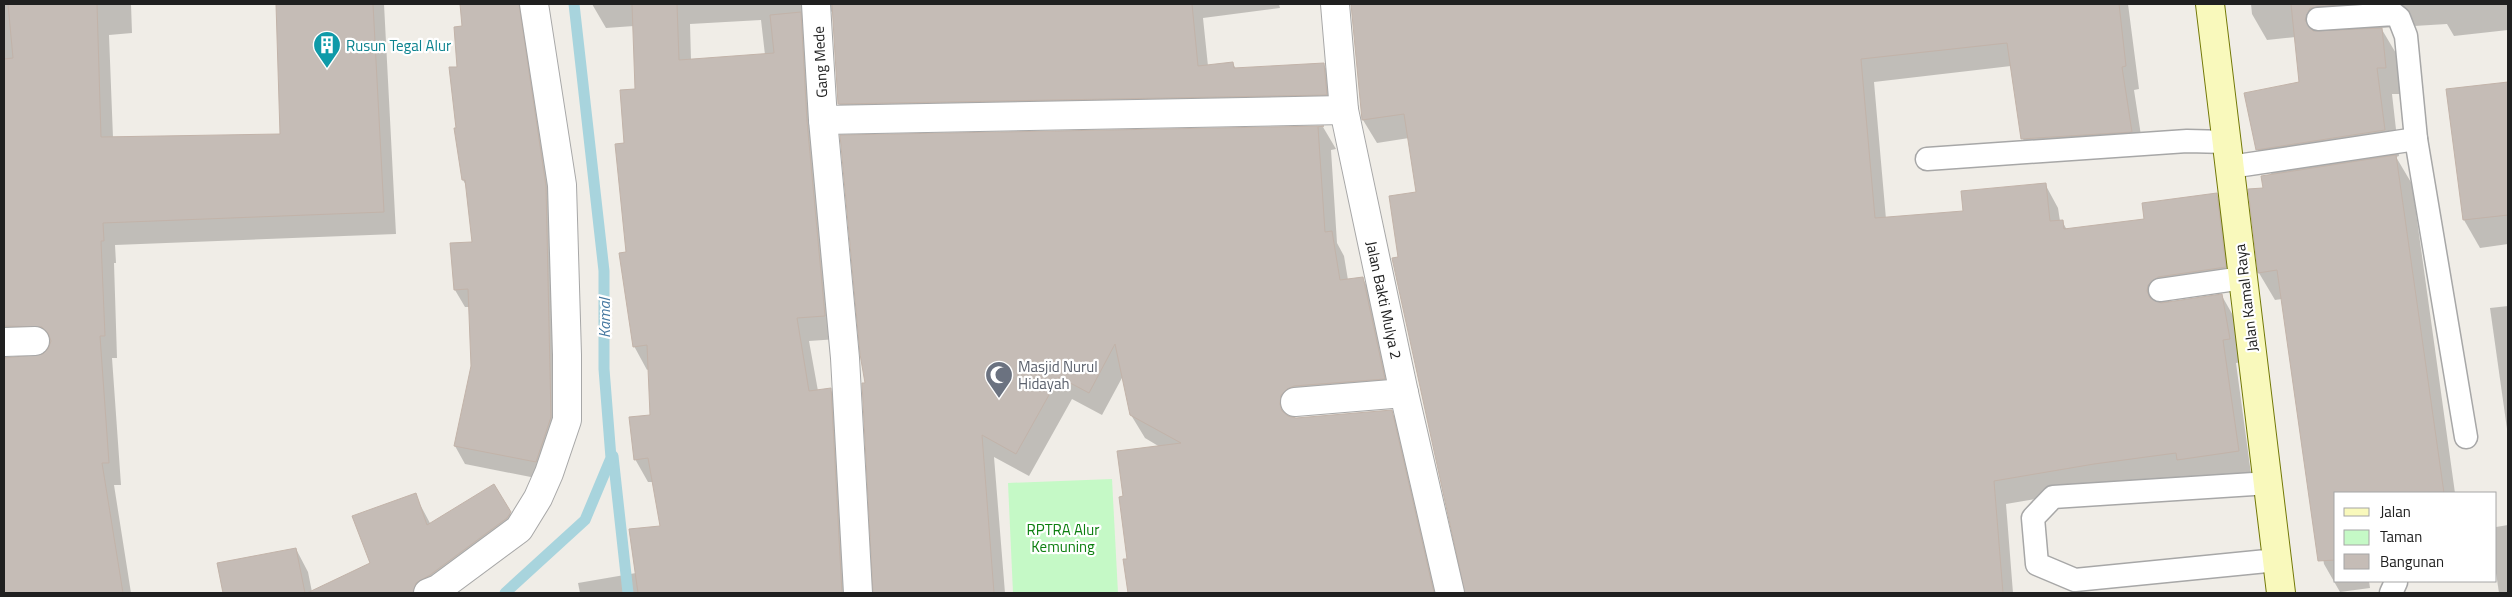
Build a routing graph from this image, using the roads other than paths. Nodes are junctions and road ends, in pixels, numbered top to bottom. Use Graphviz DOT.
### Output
graph roads {
  1 [pos="534,4"];
  2 [pos="816,4"];
  3 [pos="1335,4"];
  4 [pos="2210,4"];
  5 [pos="2318,19"];
  6 [pos="1344,110"];
  7 [pos="823,120"];
  8 [pos="2416,139"];
  9 [pos="2228,154"];
  10 [pos="1927,159"];
  11 [pos="2243,278"];
  12 [pos="2160,290"];
  13 [pos="35,341"];
  14 [pos="4,342"];
  15 [pos="1404,393"];
  16 [pos="1295,402"];
  17 [pos="2466,437"];
  18 [pos="2269,483"];
  19 [pos="2278,560"];
  20 [pos="428,593"];
  21 [pos="858,593"];
  22 [pos="1450,593"];
  23 [pos="2281,593"];
  1 -- 20 [label="street"];
  2 -- 7 [label="street, Gang Mede"];
  3 -- 6 [label="street, Jalan Bakti Mulya 2"];
  4 -- 9 [label="main road, Jalan Kamal Raya"];
  5 -- 8 [label="lane"];
  6 -- 7 [label="street"];
  6 -- 15 [label="street, Jalan Bakti Mulya 2"];
  7 -- 21 [label="street, Gang Mede"];
  8 -- 9 [label="lane"];
  8 -- 17 [label="lane"];
  9 -- 10 [label="lane"];
  9 -- 11 [label="main road, Jalan Kamal Raya"];
  11 -- 12 [label="lane"];
  11 -- 18 [label="main road, Jalan Kamal Raya"];
  13 -- 14 [label="street"];
  15 -- 16 [label="street"];
  15 -- 22 [label="street, Jalan Bakti Mulya 2"];
  18 -- 19 [label="main road, Jalan Kamal Raya"];
  18 -- 19 [label="lane"];
  19 -- 23 [label="main road, Jalan Kamal Raya"];
}
